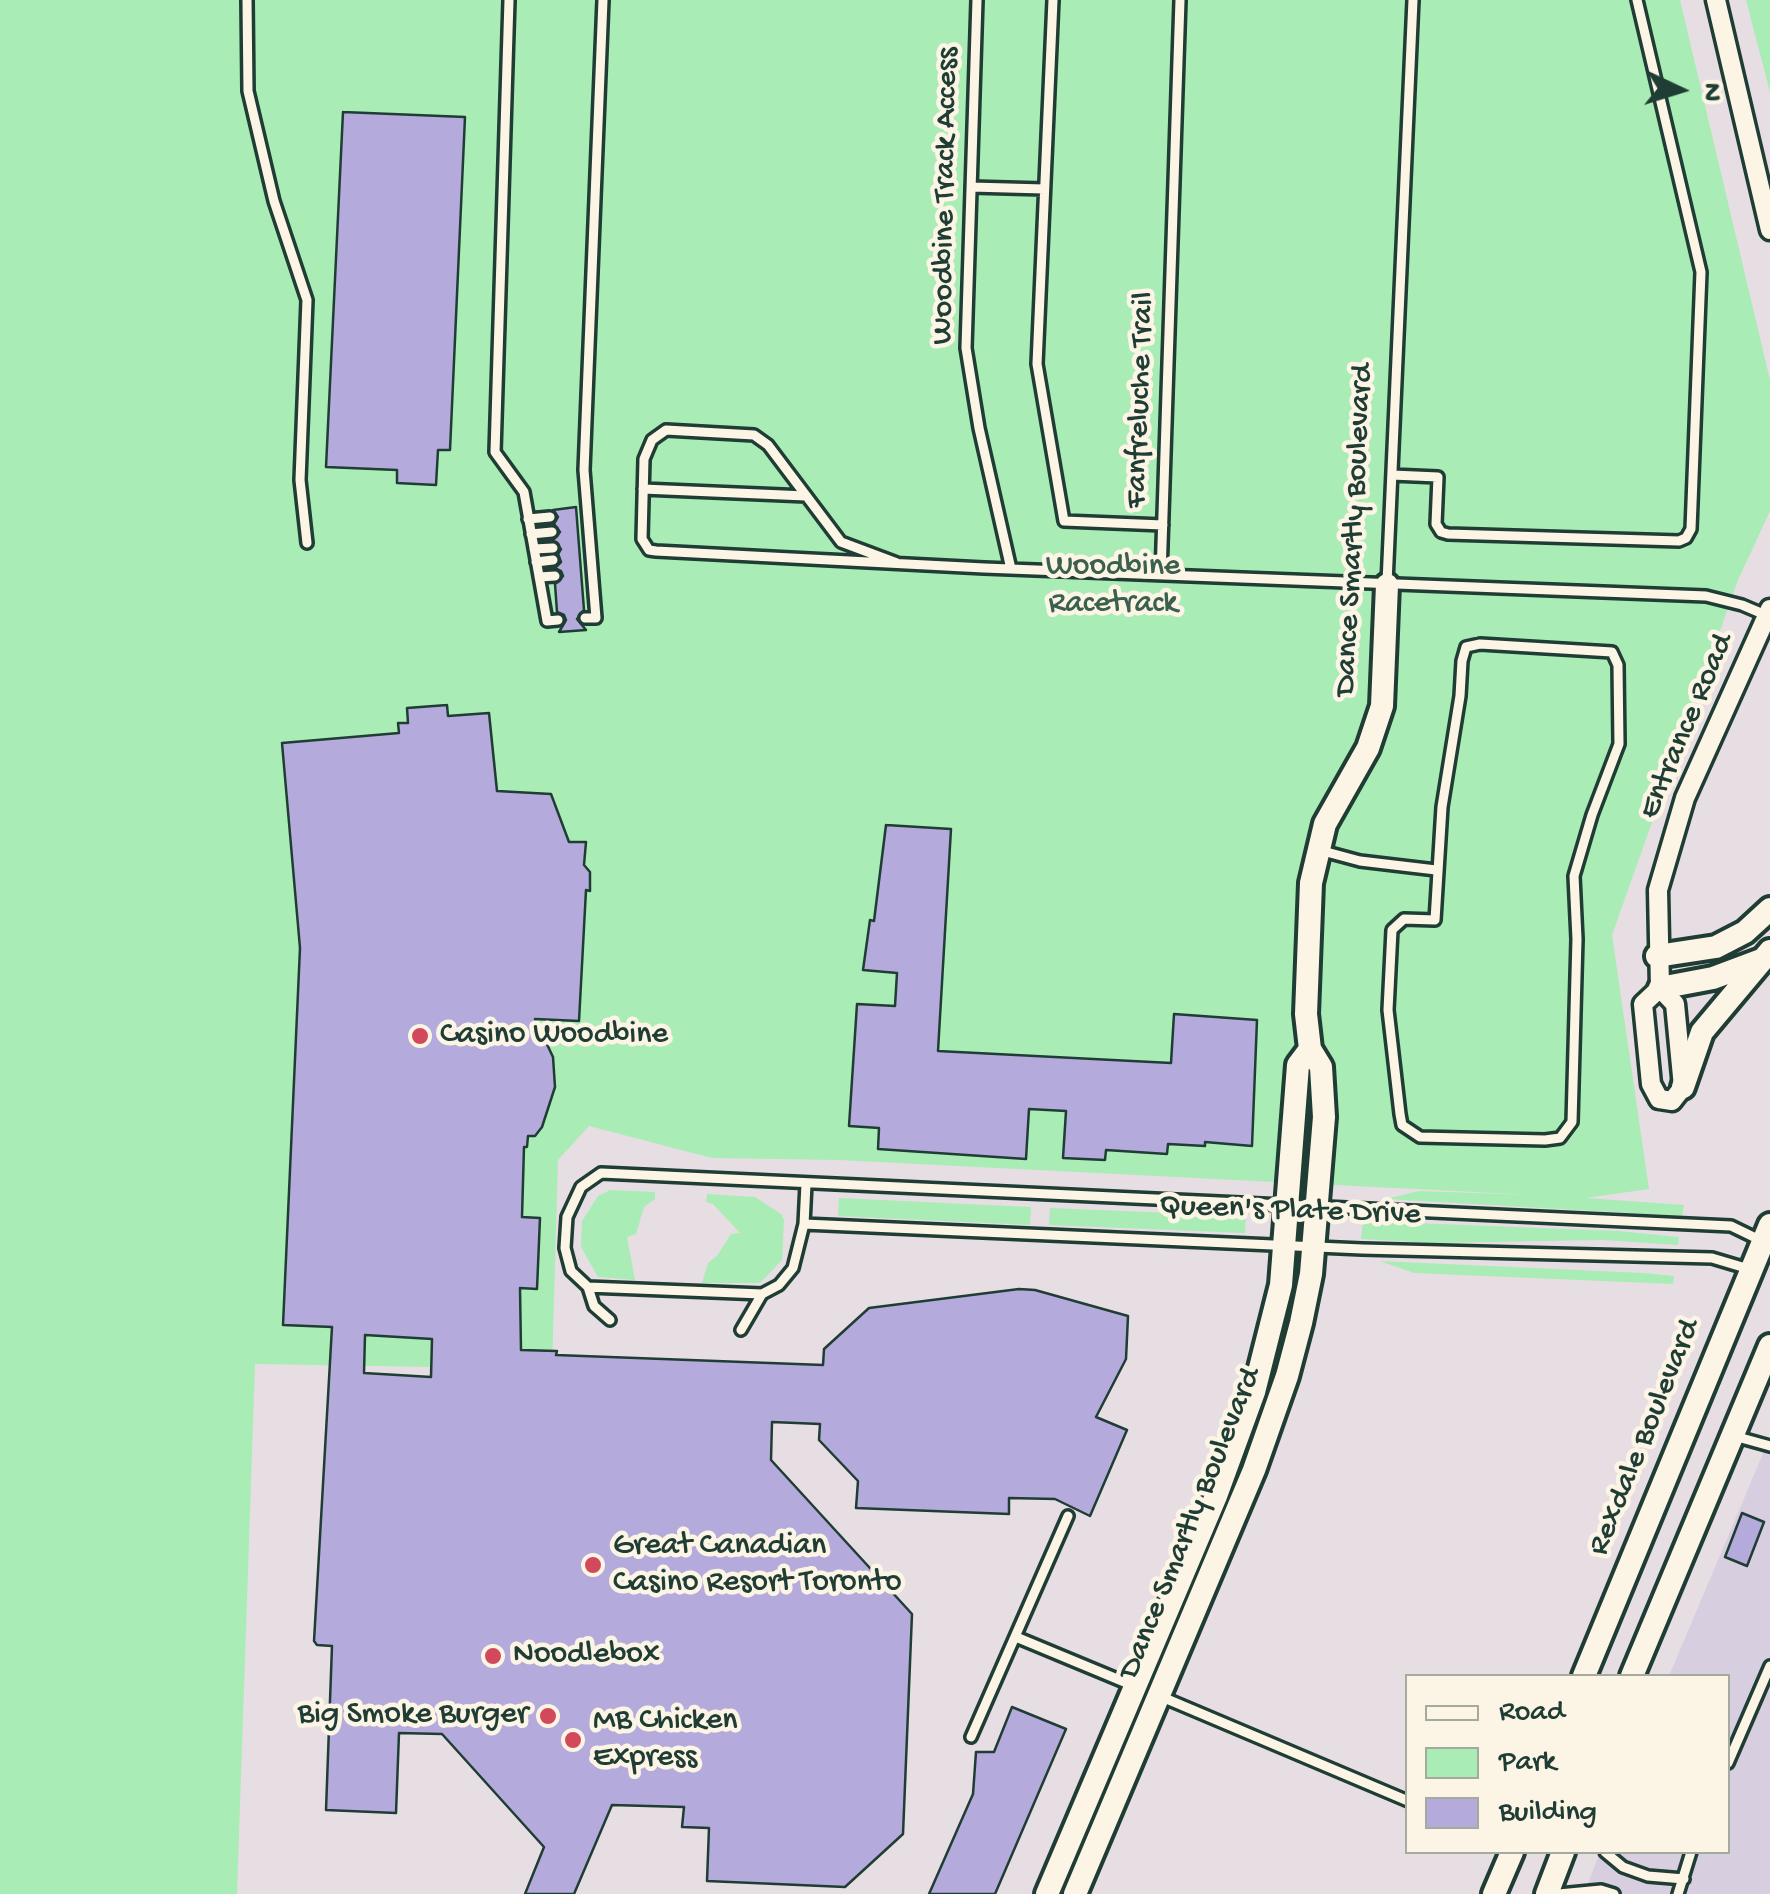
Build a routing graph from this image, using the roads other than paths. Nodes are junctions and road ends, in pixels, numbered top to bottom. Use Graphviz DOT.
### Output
graph roads {
  1 [pos="247,0"];
  2 [pos="508,0"];
  3 [pos="603,0"];
  4 [pos="977,0"];
  5 [pos="1053,0"];
  6 [pos="1180,0"];
  7 [pos="1413,0"];
  8 [pos="1637,0"];
  9 [pos="1716,0"];
  10 [pos="971,186"];
  11 [pos="1044,189"];
  12 [pos="1770,230"];
  13 [pos="1392,475"];
  14 [pos="643,488"];
  15 [pos="806,496"];
  16 [pos="550,517"];
  17 [pos="528,519"];
  18 [pos="1163,525"];
  19 [pos="552,532"];
  20 [pos="531,534"];
  21 [pos="307,543"];
  22 [pos="553,548"];
  23 [pos="534,549"];
  24 [pos="554,560"];
  25 [pos="536,562"];
  26 [pos="897,563"];
  27 [pos="1011,568"];
  28 [pos="1161,575"];
  29 [pos="555,576"];
  30 [pos="539,577"];
  31 [pos="1387,586"];
  32 [pos="556,590"];
  33 [pos="541,591"];
  34 [pos="557,605"];
  35 [pos="544,606"];
  36 [pos="1769,613"];
  37 [pos="590,618"];
  38 [pos="558,620"];
  39 [pos="1316,850"];
  40 [pos="1436,870"];
  41 [pos="1770,909"];
  42 [pos="1657,956"];
  43 [pos="1766,956"];
  44 [pos="1660,988"];
  45 [pos="1310,1049"];
  46 [pos="1683,1088"];
  47 [pos="806,1184"];
  48 [pos="1288,1204"];
  49 [pos="1317,1205"];
  50 [pos="804,1224"];
  51 [pos="1768,1237"];
  52 [pos="1284,1244"];
  53 [pos="1314,1246"];
  54 [pos="1760,1274"];
  55 [pos="588,1287"];
  56 [pos="762,1294"];
  57 [pos="610,1320"];
  58 [pos="741,1330"];
  59 [pos="1769,1353"];
  60 [pos="1732,1435"];
  61 [pos="1770,1446"];
  62 [pos="1068,1516"];
  63 [pos="1016,1637"];
  64 [pos="1770,1666"];
  65 [pos="1585,1674"];
  66 [pos="1633,1674"];
  67 [pos="1148,1691"];
  68 [pos="971,1736"];
  69 [pos="1730,1758"];
  70 [pos="1405,1800"];
  71 [pos="1511,1854"];
  72 [pos="1562,1854"];
  73 [pos="1607,1854"];
  74 [pos="1690,1854"];
  75 [pos="1684,1879"];
  76 [pos="1047,1894"];
  77 [pos="1074,1894"];
  78 [pos="1494,1894"];
  79 [pos="1547,1894"];
  80 [pos="1559,1894"];
  81 [pos="1614,1894"];
  82 [pos="1678,1894"];
  1 -- 21 [label="lane"];
  2 -- 17 [label="lane"];
  3 -- 37 [label="lane"];
  4 -- 10 [label="lane, Woodbine Track Access"];
  5 -- 11 [label="lane"];
  6 -- 18 [label="lane, Fanfreluche Trail"];
  7 -- 13 [label="lane, Dance Smartly Boulevard"];
  8 -- 13 [label="lane"];
  9 -- 12 [label="street"];
  10 -- 11 [label="lane"];
  10 -- 27 [label="lane, Woodbine Track Access"];
  11 -- 18 [label="lane"];
  13 -- 31 [label="lane, Dance Smartly Boulevard"];
  14 -- 15 [label="lane"];
  14 -- 15 [label="lane"];
  14 -- 26 [label="lane"];
  15 -- 26 [label="lane"];
  16 -- 17 [label="lane"];
  17 -- 20 [label="lane"];
  18 -- 28 [label="lane, Fanfreluche Trail"];
  19 -- 20 [label="lane"];
  20 -- 23 [label="lane"];
  22 -- 23 [label="lane"];
  23 -- 25 [label="lane"];
  24 -- 25 [label="lane"];
  25 -- 30 [label="lane"];
  26 -- 27 [label="lane"];
  27 -- 28 [label="lane"];
  28 -- 31 [label="lane"];
  29 -- 30 [label="lane"];
  30 -- 33 [label="lane"];
  31 -- 36 [label="lane"];
  31 -- 39 [label="street, Dance Smartly Boulevard"];
  32 -- 33 [label="lane"];
  33 -- 35 [label="lane"];
  34 -- 35 [label="lane"];
  35 -- 38 [label="lane"];
  36 -- 42 [label="street, Entrance Road"];
  39 -- 40 [label="lane"];
  39 -- 45 [label="street, Dance Smartly Boulevard"];
  40 -- 40 [label="lane"];
  41 -- 42 [label="street"];
  42 -- 44 [label="street, Entrance Road"];
  43 -- 44 [label="street"];
  43 -- 46 [label="street"];
  44 -- 46 [label="street, Entrance Road"];
  44 -- 46 [label="street, Entrance Road"];
  45 -- 48 [label="street, Dance Smartly Boulevard"];
  45 -- 49 [label="street, Dance Smartly Boulevard"];
  47 -- 48 [label="lane, Queen's Plate Drive"];
  47 -- 50 [label="lane"];
  47 -- 55 [label="lane, Queen's Plate Drive"];
  48 -- 49 [label="lane, Queen's Plate Drive"];
  48 -- 52 [label="street, Dance Smartly Boulevard"];
  49 -- 51 [label="lane, Queen's Plate Drive"];
  49 -- 53 [label="street, Dance Smartly Boulevard"];
  50 -- 52 [label="lane, Queen's Plate Drive"];
  50 -- 56 [label="lane"];
  51 -- 54 [label="street, Rexdale Boulevard"];
  52 -- 53 [label="lane, Queen's Plate Drive"];
  52 -- 67 [label="street, Dance Smartly Boulevard"];
  53 -- 54 [label="lane, Queen's Plate Drive"];
  53 -- 67 [label="street, Dance Smartly Boulevard"];
  54 -- 65 [label="street, Rexdale Boulevard"];
  55 -- 56 [label="lane"];
  55 -- 57 [label="lane, Queen's Plate Drive"];
  56 -- 58 [label="lane"];
  59 -- 60 [label="street"];
  60 -- 61 [label="lane"];
  60 -- 66 [label="street"];
  62 -- 63 [label="lane"];
  63 -- 67 [label="lane"];
  63 -- 68 [label="lane"];
  64 -- 69 [label="lane"];
  67 -- 70 [label="lane"];
  67 -- 76 [label="street, Dance Smartly Boulevard"];
  67 -- 77 [label="street, Dance Smartly Boulevard"];
  71 -- 78 [label="street"];
  72 -- 79 [label="street"];
  73 -- 75 [label="lane"];
  74 -- 75 [label="lane"];
  75 -- 82 [label="lane"];
  80 -- 81 [label="lane"];
}
